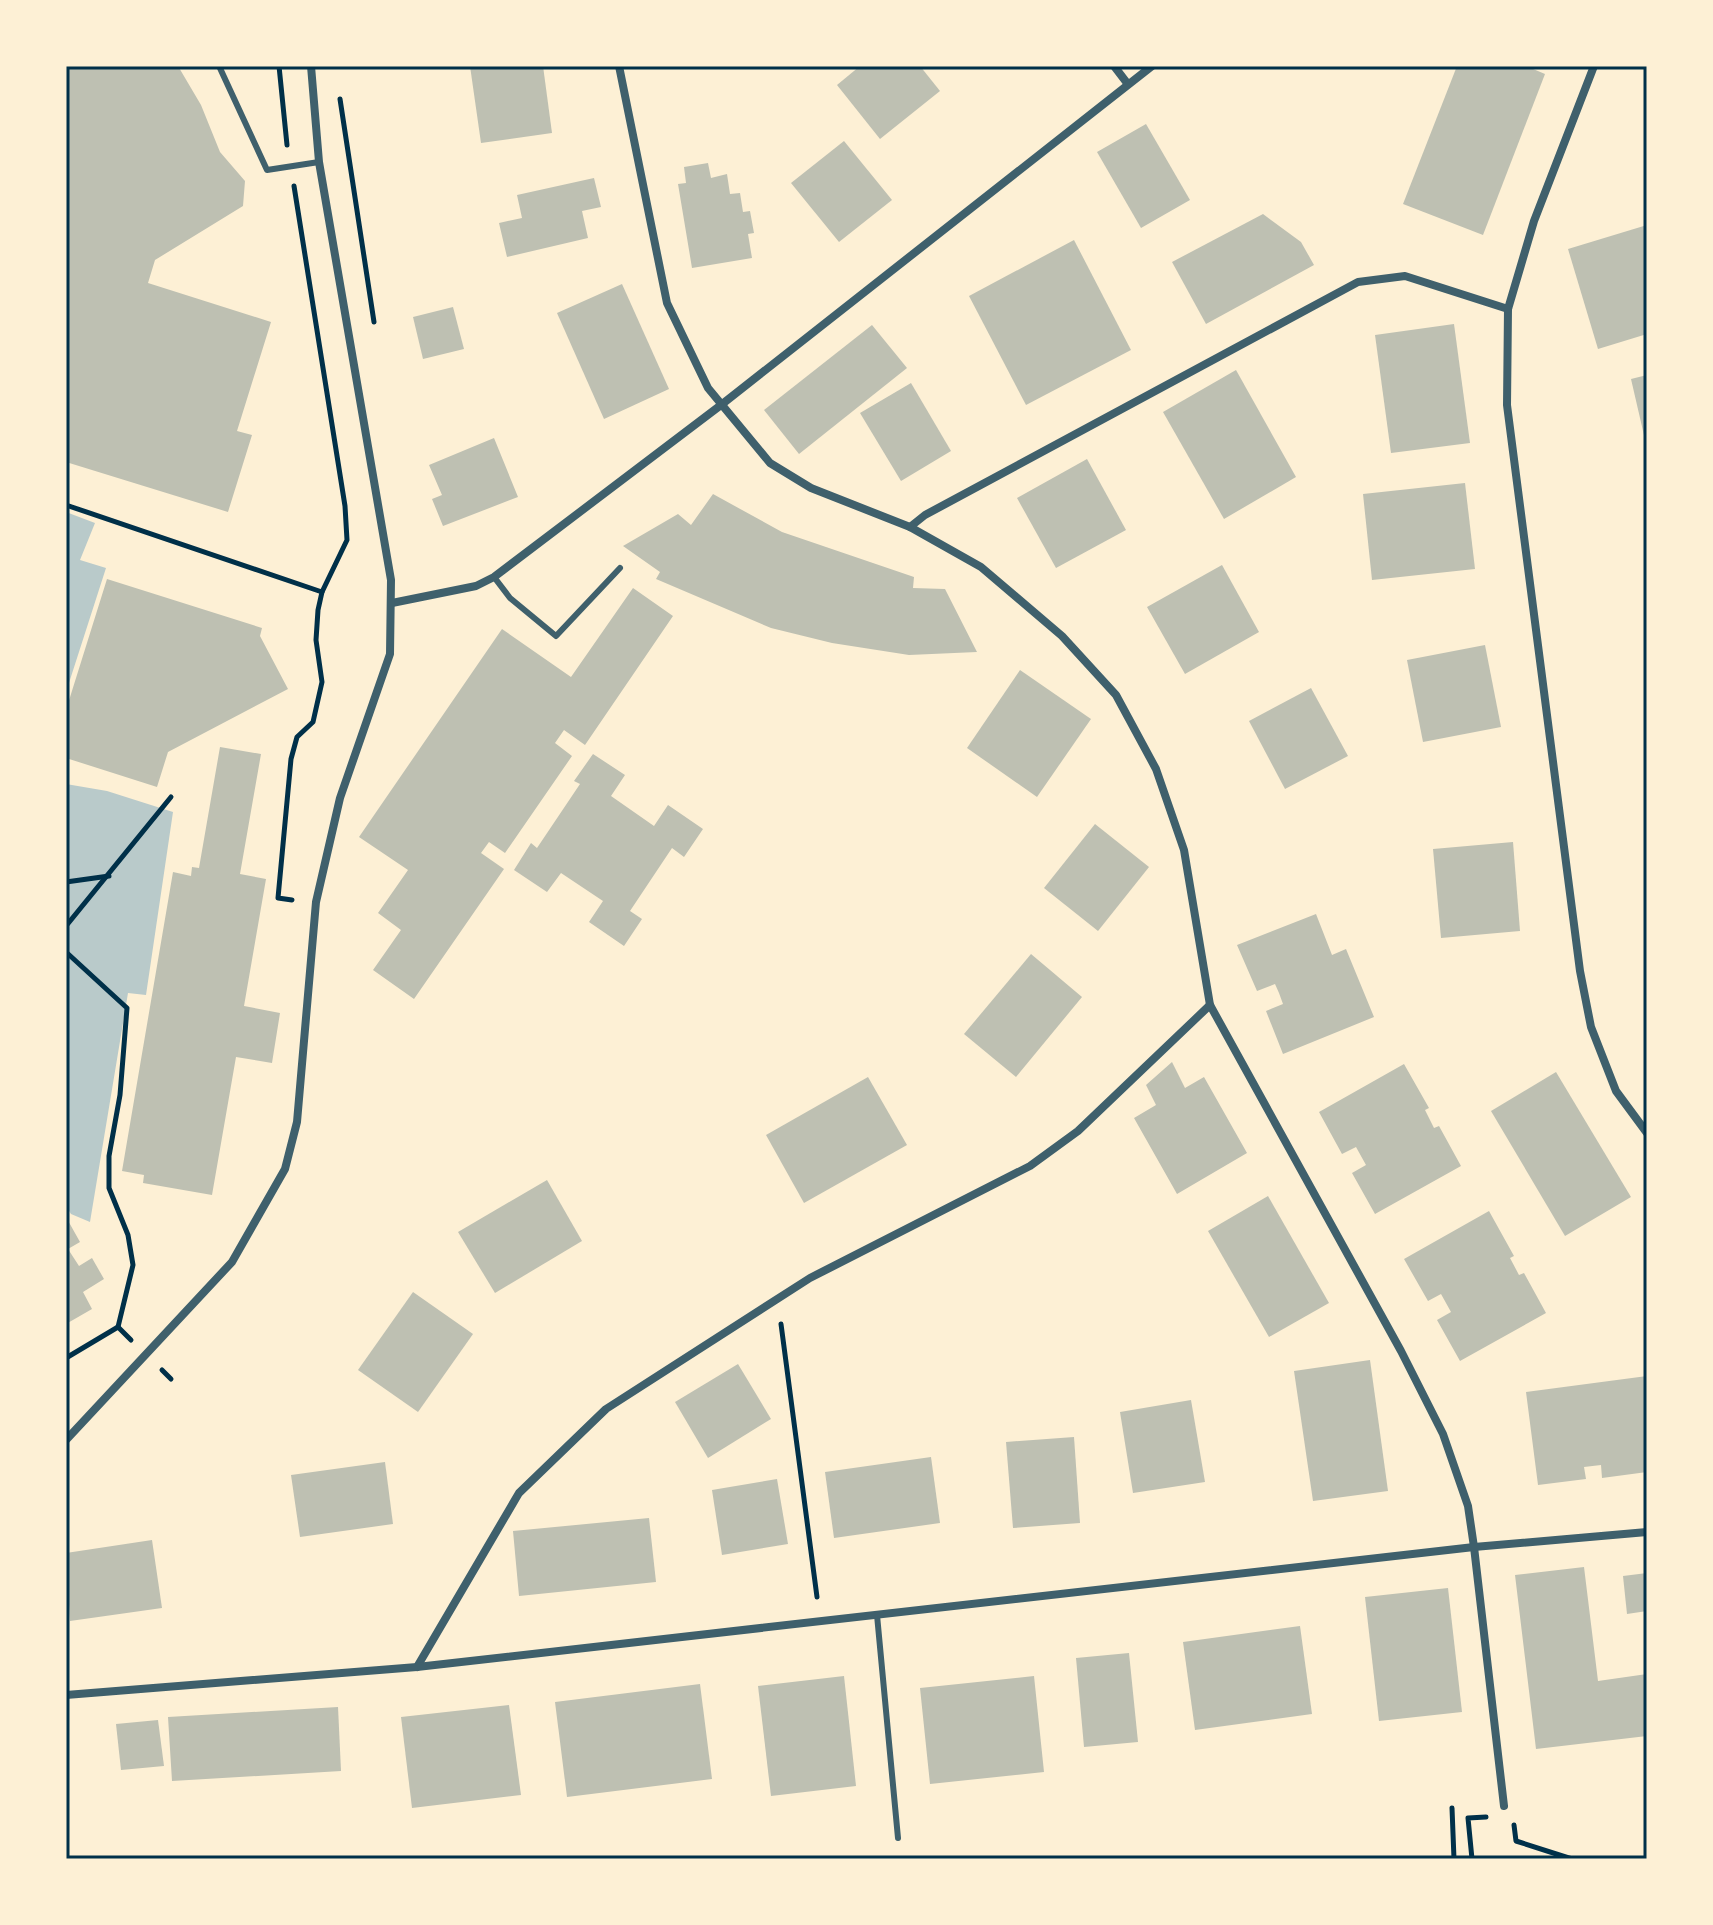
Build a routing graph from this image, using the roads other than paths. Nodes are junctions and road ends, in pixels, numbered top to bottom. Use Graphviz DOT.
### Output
graph roads {
  1 [pos="219,66"];
  2 [pos="311,66"];
  3 [pos="619,66"];
  4 [pos="1114,66"];
  5 [pos="1152,66"];
  6 [pos="1594,66"];
  7 [pos="1127,83"];
  8 [pos="319,162"];
  9 [pos="1508,309"];
  10 [pos="721,405"];
  11 [pos="910,527"];
  12 [pos="620,568"];
  13 [pos="494,577"];
  14 [pos="392,603"];
  15 [pos="1210,1005"];
  16 [pos="1647,1133"];
  17 [pos="66,1440"];
  18 [pos="1647,1532"];
  19 [pos="1474,1547"];
  20 [pos="877,1615"];
  21 [pos="417,1667"];
  22 [pos="66,1695"];
  23 [pos="1504,1811"];
  24 [pos="898,1838"];
  1 -- 8 [label="lane"];
  2 -- 8 [label="street"];
  3 -- 10 [label="street"];
  4 -- 7 [label="street"];
  5 -- 7 [label="street"];
  6 -- 9 [label="street"];
  7 -- 10 [label="street"];
  8 -- 14 [label="street"];
  9 -- 11 [label="street"];
  9 -- 16 [label="street"];
  10 -- 11 [label="street"];
  10 -- 13 [label="street"];
  11 -- 15 [label="street"];
  12 -- 13 [label="lane"];
  13 -- 14 [label="street"];
  14 -- 17 [label="street"];
  15 -- 19 [label="street"];
  15 -- 21 [label="street"];
  18 -- 19 [label="street"];
  19 -- 20 [label="street"];
  19 -- 23 [label="street"];
  20 -- 21 [label="street"];
  20 -- 24 [label="lane"];
  21 -- 22 [label="street"];
}
